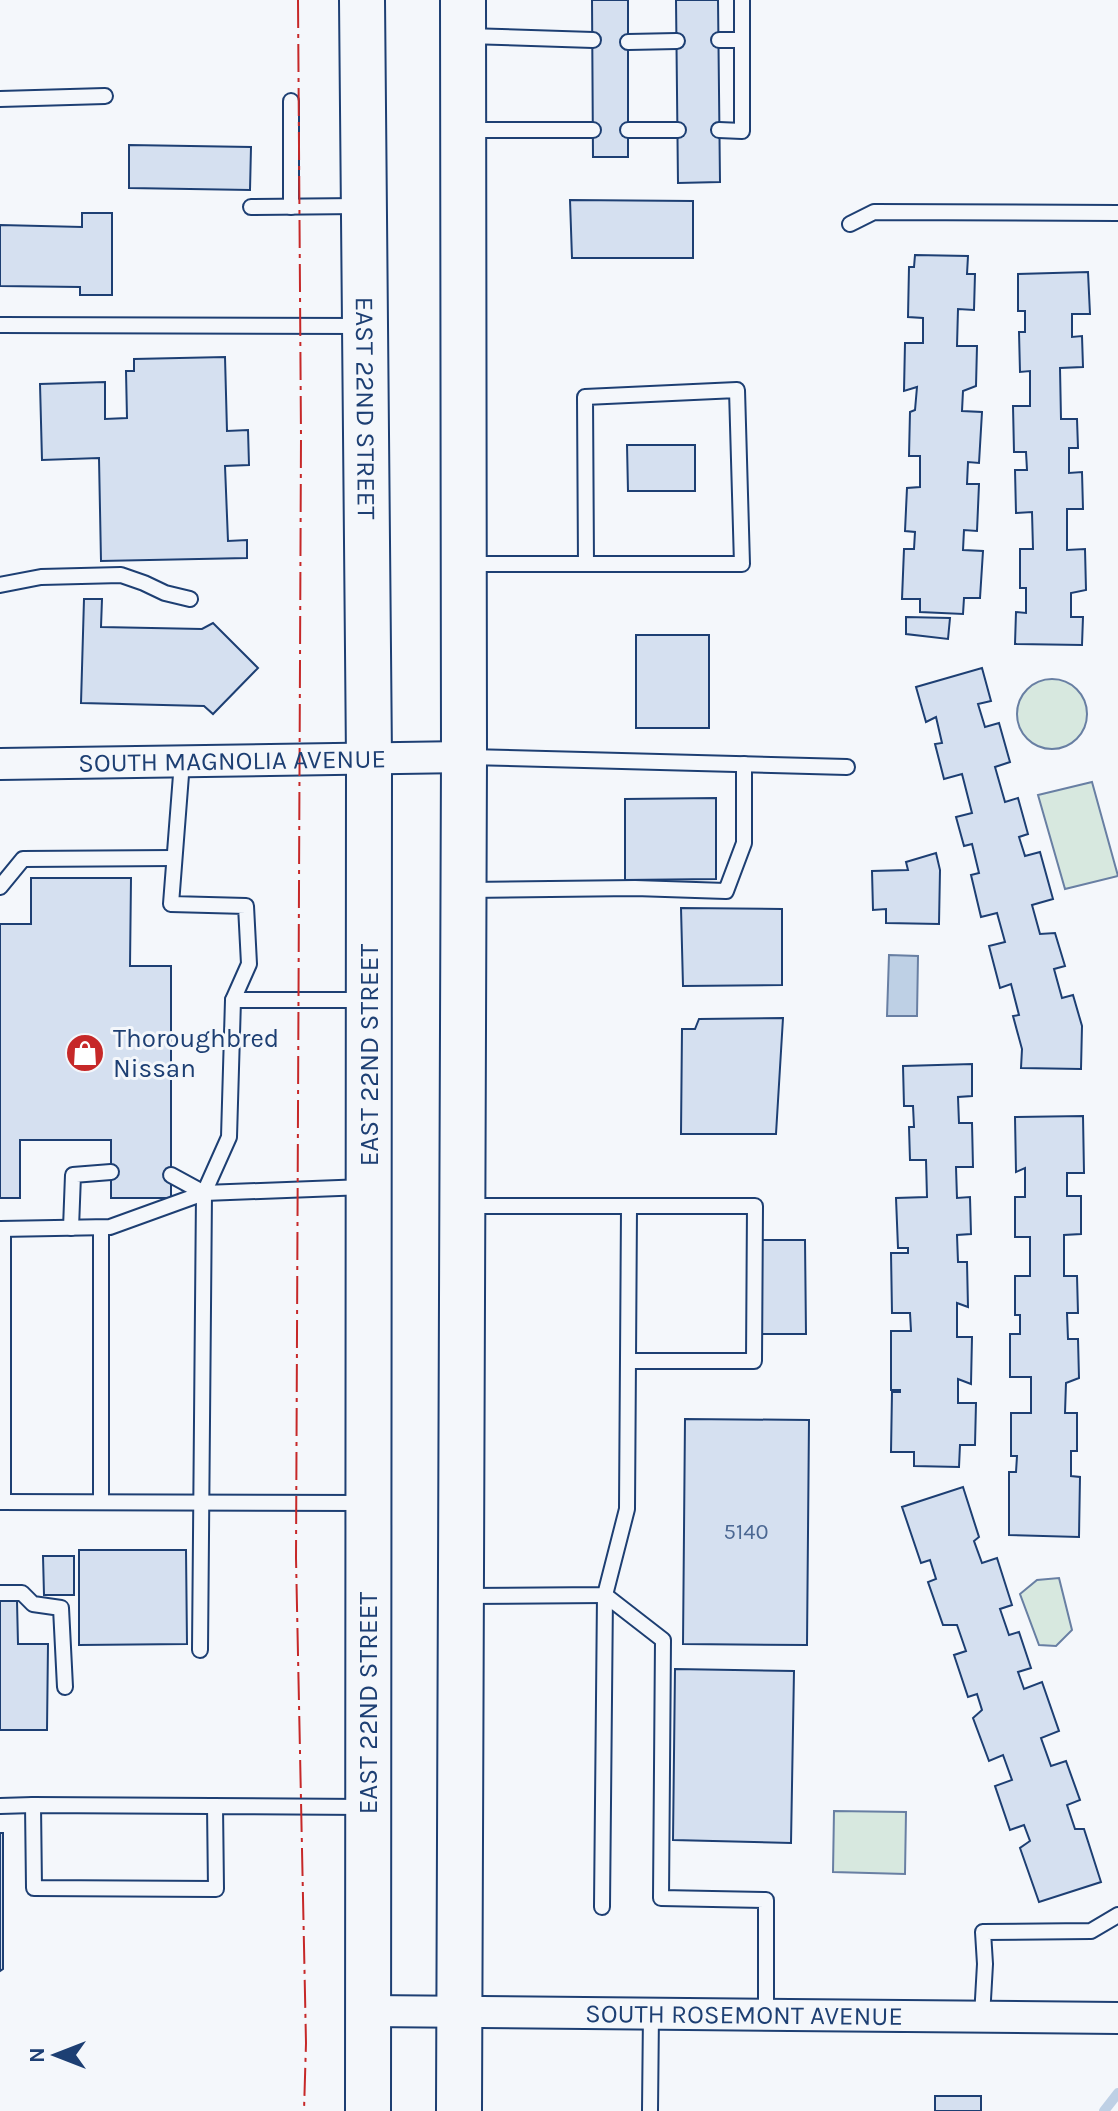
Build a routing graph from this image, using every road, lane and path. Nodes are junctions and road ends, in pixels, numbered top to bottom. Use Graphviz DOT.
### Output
graph roads {
  1 [pos="362,0"];
  2 [pos="742,0"];
  3 [pos="463,18"];
  4 [pos="593,40"];
  5 [pos="719,40"];
  6 [pos="742,40"];
  7 [pos="677,41"];
  8 [pos="628,42"];
  9 [pos="105,96"];
  10 [pos="0,99"];
  11 [pos="291,101"];
  12 [pos="463,130"];
  13 [pos="593,130"];
  14 [pos="628,130"];
  15 [pos="678,130"];
  16 [pos="719,130"];
  17 [pos="364,206"];
  18 [pos="251,207"];
  19 [pos="291,207"];
  20 [pos="1118,213"];
  21 [pos="850,224"];
  22 [pos="0,325"];
  23 [pos="365,326"];
  24 [pos="463,564"];
  25 [pos="586,564"];
  26 [pos="0,585"];
  27 [pos="190,599"];
  28 [pos="464,757"];
  29 [pos="369,759"];
  30 [pos="182,762"];
  31 [pos="0,764"];
  32 [pos="744,764"];
  33 [pos="847,767"];
  34 [pos="173,858"];
  35 [pos="0,887"];
  36 [pos="463,890"];
  37 [pos="233,1000"];
  38 [pos="369,1000"];
  39 [pos="111,1172"];
  40 [pos="171,1175"];
  41 [pos="369,1187"];
  42 [pos="204,1193"];
  43 [pos="462,1206"];
  44 [pos="629,1208"];
  45 [pos="71,1228"];
  46 [pos="101,1228"];
  47 [pos="2,1229"];
  48 [pos="629,1361"];
  49 [pos="1,1502"];
  50 [pos="101,1502"];
  51 [pos="200,1502"];
  52 [pos="368,1503"];
  53 [pos="0,1593"];
  54 [pos="461,1595"];
  55 [pos="605,1595"];
  56 [pos="200,1650"];
  57 [pos="65,1687"];
  58 [pos="33,1805"];
  59 [pos="0,1806"];
  60 [pos="215,1806"];
  61 [pos="368,1807"];
  62 [pos="602,1907"];
  63 [pos="1118,1915"];
  64 [pos="368,2011"];
  65 [pos="459,2011"];
  66 [pos="651,2013"];
  67 [pos="766,2014"];
  68 [pos="982,2017"];
  69 [pos="1118,2018"];
  70 [pos="368,2111"];
  71 [pos="459,2111"];
  72 [pos="650,2111"];
  1 -- 17 [label="main road, EAST 22ND STREET"];
  2 -- 6 [label="lane"];
  3 -- 4 [label="lane"];
  3 -- 12 [label="main road"];
  5 -- 6 [label="lane"];
  6 -- 16 [label="lane"];
  7 -- 8 [label="lane"];
  9 -- 10 [label="lane"];
  11 -- 19 [label="lane"];
  12 -- 13 [label="lane"];
  12 -- 24 [label="main road"];
  14 -- 15 [label="lane"];
  17 -- 19 [label="lane"];
  17 -- 23 [label="main road, EAST 22ND STREET"];
  18 -- 19 [label="lane"];
  20 -- 21 [label="lane"];
  22 -- 23 [label="lane"];
  23 -- 29 [label="main road, EAST 22ND STREET"];
  24 -- 25 [label="lane"];
  24 -- 28 [label="main road"];
  25 -- 25 [label="lane"];
  26 -- 27 [label="lane"];
  28 -- 29 [label="street, SOUTH MAGNOLIA AVENUE"];
  28 -- 32 [label="lane"];
  28 -- 36 [label="main road"];
  29 -- 30 [label="street, SOUTH MAGNOLIA AVENUE"];
  29 -- 38 [label="main road, EAST 22ND STREET"];
  30 -- 31 [label="street, SOUTH MAGNOLIA AVENUE"];
  30 -- 34 [label="lane"];
  32 -- 33 [label="lane"];
  32 -- 36 [label="lane"];
  34 -- 35 [label="lane"];
  34 -- 37 [label="lane"];
  36 -- 43 [label="main road"];
  37 -- 38 [label="lane"];
  37 -- 42 [label="lane"];
  38 -- 41 [label="main road, EAST 22ND STREET"];
  39 -- 45 [label="lane"];
  40 -- 42 [label="lane"];
  41 -- 42 [label="lane"];
  41 -- 52 [label="main road, EAST 22ND STREET"];
  42 -- 46 [label="lane"];
  42 -- 51 [label="lane"];
  43 -- 44 [label="lane"];
  43 -- 54 [label="main road"];
  44 -- 48 [label="lane"];
  44 -- 48 [label="lane"];
  45 -- 46 [label="lane"];
  45 -- 47 [label="lane"];
  46 -- 50 [label="lane"];
  47 -- 49 [label="lane"];
  48 -- 55 [label="lane"];
  49 -- 50 [label="lane"];
  50 -- 51 [label="lane"];
  51 -- 52 [label="lane"];
  51 -- 56 [label="lane"];
  52 -- 61 [label="main road, EAST 22ND STREET"];
  53 -- 57 [label="lane"];
  54 -- 55 [label="lane"];
  54 -- 65 [label="main road"];
  55 -- 62 [label="lane"];
  55 -- 67 [label="lane"];
  58 -- 59 [label="lane"];
  58 -- 60 [label="lane"];
  58 -- 60 [label="lane"];
  60 -- 61 [label="lane"];
  61 -- 64 [label="main road, EAST 22ND STREET"];
  63 -- 68 [label="lane"];
  64 -- 65 [label="street, SOUTH ROSEMONT AVENUE"];
  64 -- 70 [label="main road, EAST 22ND STREET"];
  65 -- 66 [label="street, SOUTH ROSEMONT AVENUE"];
  65 -- 71 [label="main road"];
  66 -- 67 [label="street, SOUTH ROSEMONT AVENUE"];
  66 -- 72 [label="lane"];
  67 -- 68 [label="street, SOUTH ROSEMONT AVENUE"];
  68 -- 69 [label="street, SOUTH ROSEMONT AVENUE"];
}
